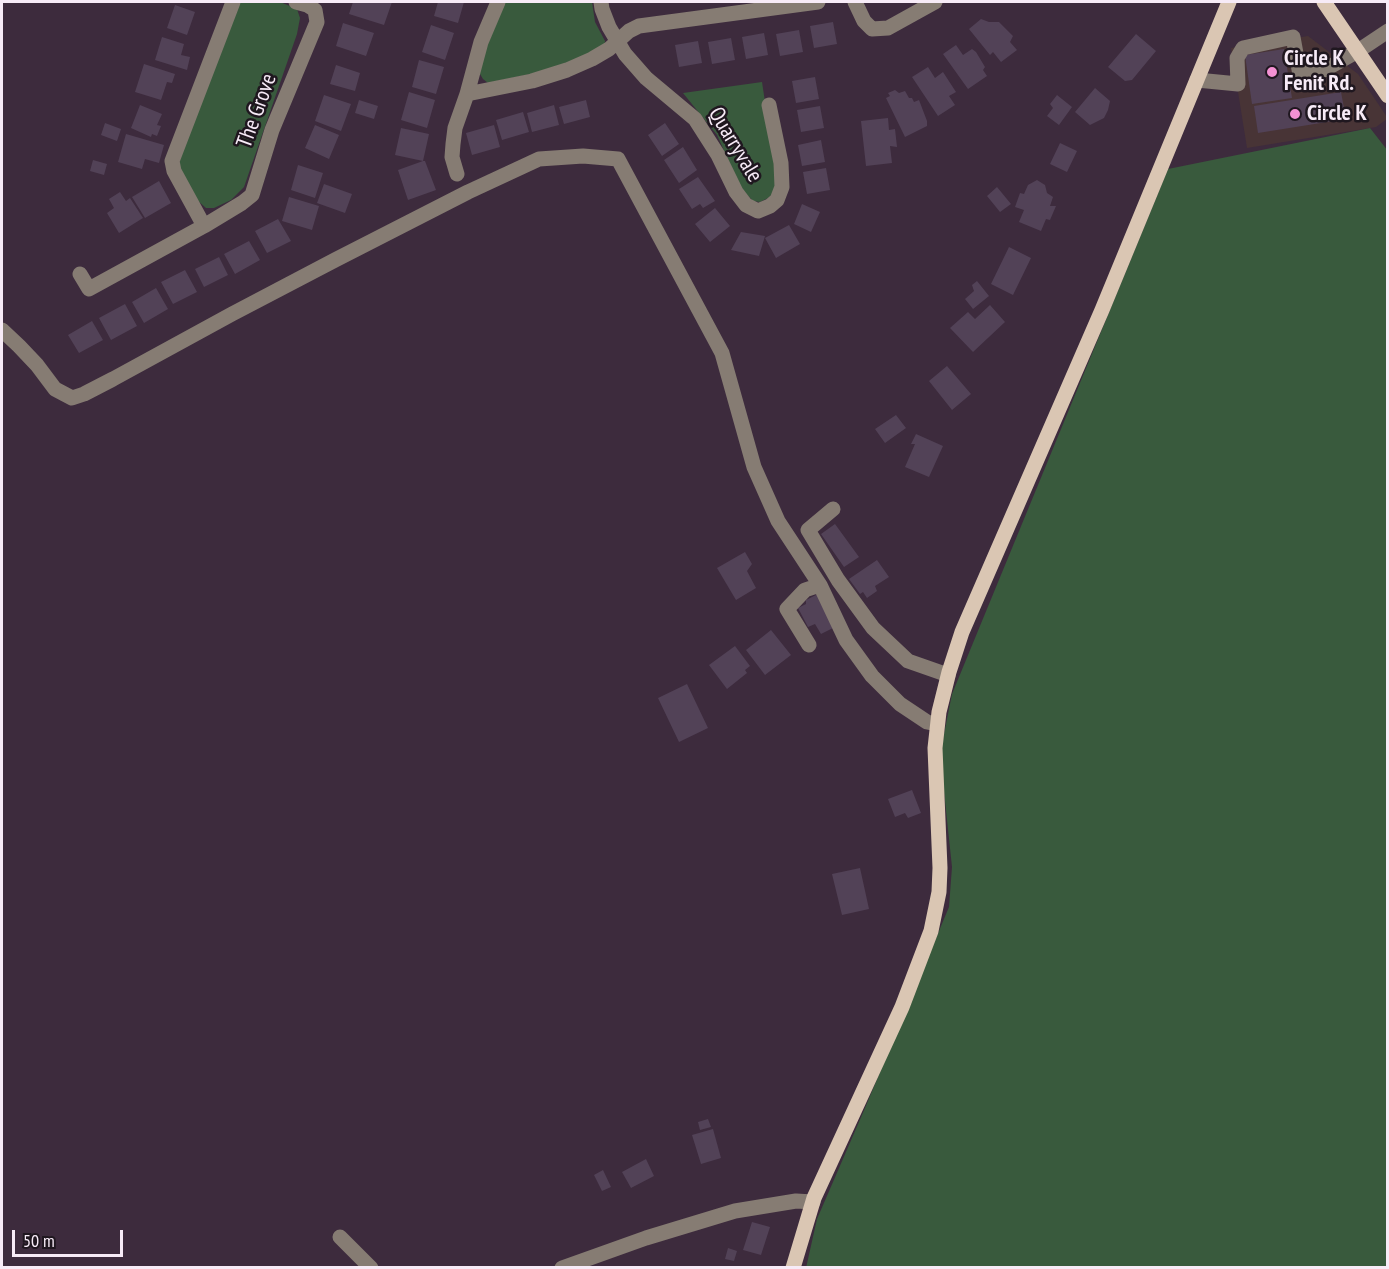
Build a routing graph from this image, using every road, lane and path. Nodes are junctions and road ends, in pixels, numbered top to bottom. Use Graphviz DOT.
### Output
graph roads {
  1 [pos="233,2"];
  2 [pos="296,2"];
  3 [pos="498,2"];
  4 [pos="601,2"];
  5 [pos="818,2"];
  6 [pos="855,2"];
  7 [pos="936,2"];
  8 [pos="1229,2"];
  9 [pos="1324,2"];
  10 [pos="758,5"];
  11 [pos="1388,31"];
  12 [pos="618,41"];
  13 [pos="1358,51"];
  14 [pos="1197,80"];
  15 [pos="467,94"];
  16 [pos="1388,96"];
  17 [pos="770,105"];
  18 [pos="457,174"];
  19 [pos="204,226"];
  20 [pos="80,274"];
  21 [pos="2,330"];
  22 [pos="833,509"];
  23 [pos="820,585"];
  24 [pos="809,645"];
  25 [pos="948,675"];
  26 [pos="938,724"];
  27 [pos="813,1202"];
  28 [pos="340,1237"];
  29 [pos="371,1268"];
  30 [pos="562,1268"];
  31 [pos="793,1268"];
  1 -- 19 [label="street"];
  2 -- 19 [label="street, The Grove"];
  3 -- 15 [label="street"];
  4 -- 12 [label="street, Quarryvale"];
  5 -- 10 [label="street"];
  6 -- 7 [label="street"];
  8 -- 14 [label="main road"];
  9 -- 13 [label="main road"];
  10 -- 12 [label="street"];
  11 -- 13 [label="street"];
  12 -- 15 [label="street"];
  12 -- 17 [label="street, Quarryvale"];
  13 -- 14 [label="street"];
  13 -- 16 [label="main road"];
  14 -- 25 [label="main road"];
  15 -- 18 [label="street"];
  19 -- 20 [label="street, The Grove"];
  21 -- 23 [label="street"];
  22 -- 25 [label="street"];
  23 -- 24 [label="street"];
  23 -- 26 [label="street"];
  25 -- 26 [label="main road"];
  26 -- 27 [label="main road"];
  27 -- 30 [label="street"];
  27 -- 31 [label="main road"];
  28 -- 29 [label="street"];
}
